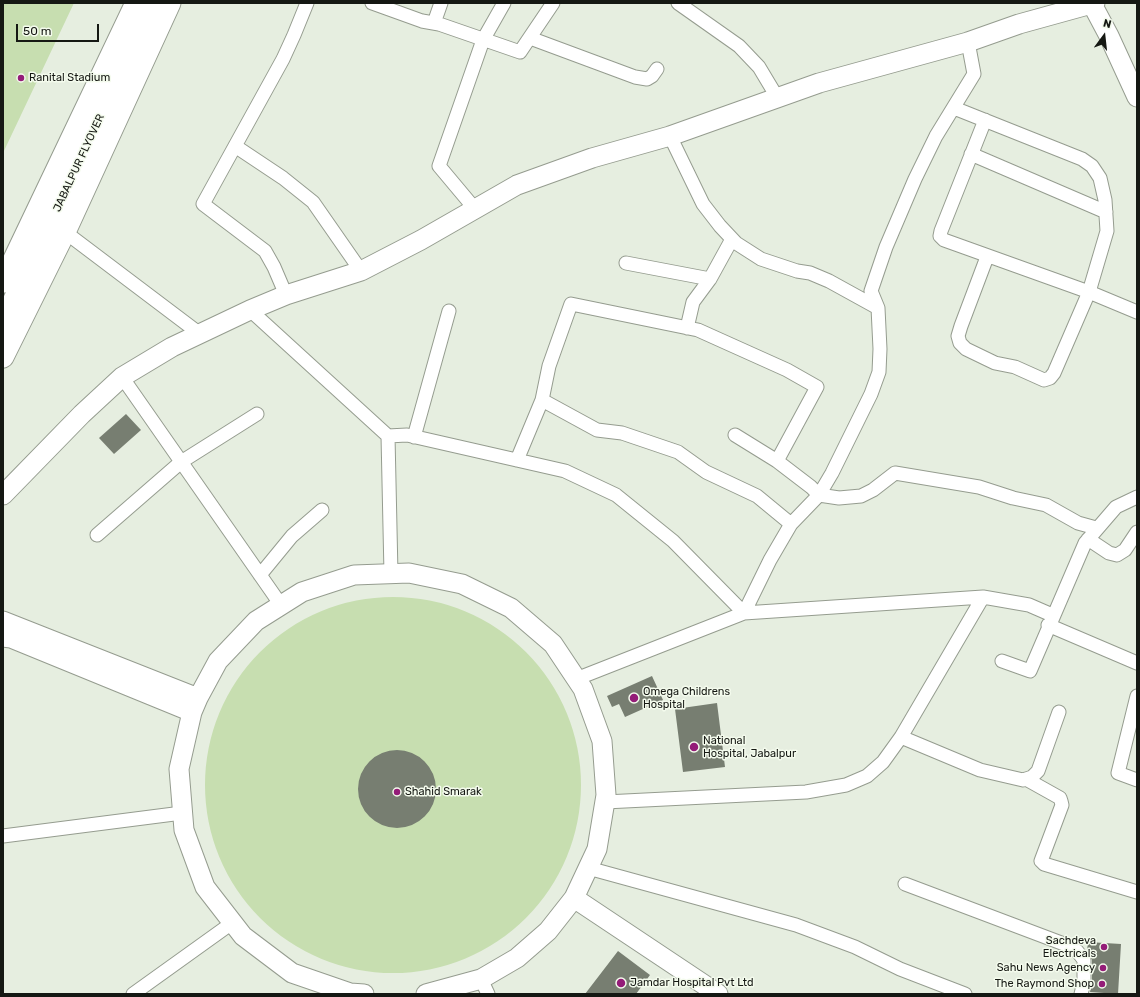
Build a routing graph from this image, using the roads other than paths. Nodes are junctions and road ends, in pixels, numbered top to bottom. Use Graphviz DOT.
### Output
graph roads {
  1 [pos="136,3"];
  2 [pos="307,3"];
  3 [pos="442,3"];
  4 [pos="504,3"];
  5 [pos="553,3"];
  6 [pos="678,3"];
  7 [pos="163,4"];
  8 [pos="380,4"];
  9 [pos="1093,4"];
  10 [pos="1065,7"];
  11 [pos="434,23"];
  12 [pos="530,38"];
  13 [pos="483,40"];
  14 [pos="968,42"];
  15 [pos="658,69"];
  16 [pos="777,97"];
  17 [pos="1137,97"];
  18 [pos="954,108"];
  19 [pos="984,120"];
  20 [pos="670,136"];
  21 [pos="235,146"];
  22 [pos="971,154"];
  23 [pos="475,209"];
  24 [pos="1106,212"];
  25 [pos="65,232"];
  26 [pos="732,239"];
  27 [pos="987,257"];
  28 [pos="626,262"];
  29 [pos="361,270"];
  30 [pos="710,279"];
  31 [pos="3,282"];
  32 [pos="1089,292"];
  33 [pos="286,295"];
  34 [pos="878,308"];
  35 [pos="250,310"];
  36 [pos="449,311"];
  37 [pos="1137,312"];
  38 [pos="3,323"];
  39 [pos="687,328"];
  40 [pos="200,334"];
  41 [pos="3,357"];
  42 [pos="122,377"];
  43 [pos="542,400"];
  44 [pos="258,414"];
  45 [pos="735,435"];
  46 [pos="388,436"];
  47 [pos="414,437"];
  48 [pos="517,460"];
  49 [pos="777,461"];
  50 [pos="181,462"];
  51 [pos="3,495"];
  52 [pos="819,496"];
  53 [pos="1137,497"];
  54 [pos="322,510"];
  55 [pos="792,524"];
  56 [pos="1096,528"];
  57 [pos="1137,532"];
  58 [pos="97,536"];
  59 [pos="1088,539"];
  60 [pos="391,574"];
  61 [pos="260,575"];
  62 [pos="983,597"];
  63 [pos="281,605"];
  64 [pos="744,613"];
  65 [pos="1050,620"];
  66 [pos="3,621"];
  67 [pos="3,637"];
  68 [pos="1002,661"];
  69 [pos="1137,663"];
  70 [pos="576,679"];
  71 [pos="1137,696"];
  72 [pos="195,705"];
  73 [pos="1058,712"];
  74 [pos="901,737"];
  75 [pos="1026,779"];
  76 [pos="1137,780"];
  77 [pos="605,802"];
  78 [pos="182,813"];
  79 [pos="3,836"];
  80 [pos="588,868"];
  81 [pos="905,884"];
  82 [pos="1137,892"];
  83 [pos="574,898"];
  84 [pos="232,923"];
  85 [pos="484,986"];
  86 [pos="133,994"];
  87 [pos="355,994"];
  88 [pos="426,994"];
  89 [pos="718,994"];
  90 [pos="965,994"];
  91 [pos="1081,994"];
  1 -- 31 [label="main road"];
  2 -- 21 [label="street"];
  3 -- 11 [label="street"];
  4 -- 13 [label="street"];
  5 -- 12 [label="street"];
  6 -- 16 [label="street"];
  7 -- 25 [label="main road"];
  7 -- 38 [label="main road, JABALPUR FLYOVER"];
  8 -- 11 [label="street"];
  9 -- 10 [label="street"];
  9 -- 17 [label="street"];
  10 -- 14 [label="street"];
  11 -- 13 [label="street"];
  12 -- 13 [label="street"];
  12 -- 15 [label="street"];
  13 -- 23 [label="street"];
  14 -- 16 [label="street"];
  14 -- 18 [label="street"];
  16 -- 20 [label="street"];
  18 -- 19 [label="street"];
  18 -- 34 [label="street"];
  19 -- 22 [label="street"];
  19 -- 24 [label="street"];
  20 -- 23 [label="street"];
  20 -- 26 [label="street"];
  21 -- 29 [label="street"];
  21 -- 33 [label="street"];
  22 -- 24 [label="street"];
  22 -- 27 [label="street"];
  23 -- 29 [label="street"];
  24 -- 32 [label="street"];
  25 -- 40 [label="street"];
  25 -- 41 [label="main road"];
  26 -- 30 [label="street"];
  26 -- 34 [label="street"];
  27 -- 32 [label="street"];
  27 -- 32 [label="street"];
  28 -- 30 [label="street"];
  29 -- 33 [label="street"];
  30 -- 39 [label="street"];
  32 -- 37 [label="street"];
  33 -- 35 [label="street"];
  34 -- 52 [label="street"];
  35 -- 40 [label="street"];
  35 -- 46 [label="street"];
  36 -- 47 [label="street"];
  39 -- 43 [label="street"];
  39 -- 49 [label="street"];
  40 -- 42 [label="street"];
  42 -- 50 [label="street"];
  42 -- 51 [label="street"];
  43 -- 48 [label="street"];
  43 -- 55 [label="street"];
  44 -- 50 [label="street"];
  45 -- 49 [label="street"];
  46 -- 47 [label="street"];
  46 -- 60 [label="street"];
  47 -- 48 [label="street"];
  48 -- 64 [label="street"];
  49 -- 52 [label="street"];
  50 -- 58 [label="street"];
  50 -- 61 [label="street"];
  52 -- 55 [label="street"];
  52 -- 56 [label="street"];
  53 -- 56 [label="street"];
  54 -- 61 [label="street"];
  55 -- 64 [label="street"];
  56 -- 59 [label="street"];
  57 -- 59 [label="street"];
  59 -- 65 [label="street"];
  60 -- 63 [label="street"];
  60 -- 70 [label="street"];
  61 -- 63 [label="street"];
  62 -- 64 [label="street"];
  62 -- 65 [label="street"];
  62 -- 74 [label="street"];
  63 -- 72 [label="street"];
  64 -- 70 [label="street"];
  65 -- 68 [label="street"];
  65 -- 69 [label="street"];
  66 -- 72 [label="street"];
  67 -- 72 [label="street"];
  70 -- 77 [label="street"];
  71 -- 76 [label="street"];
  72 -- 78 [label="street"];
  73 -- 75 [label="street"];
  74 -- 75 [label="street"];
  74 -- 77 [label="street"];
  75 -- 82 [label="street"];
  77 -- 80 [label="street"];
  78 -- 79 [label="street"];
  78 -- 84 [label="street"];
  80 -- 83 [label="street"];
  80 -- 90 [label="street"];
  81 -- 91 [label="street"];
  83 -- 85 [label="street"];
  83 -- 89 [label="street"];
  84 -- 86 [label="street"];
  84 -- 87 [label="street"];
  85 -- 88 [label="street"];
}
